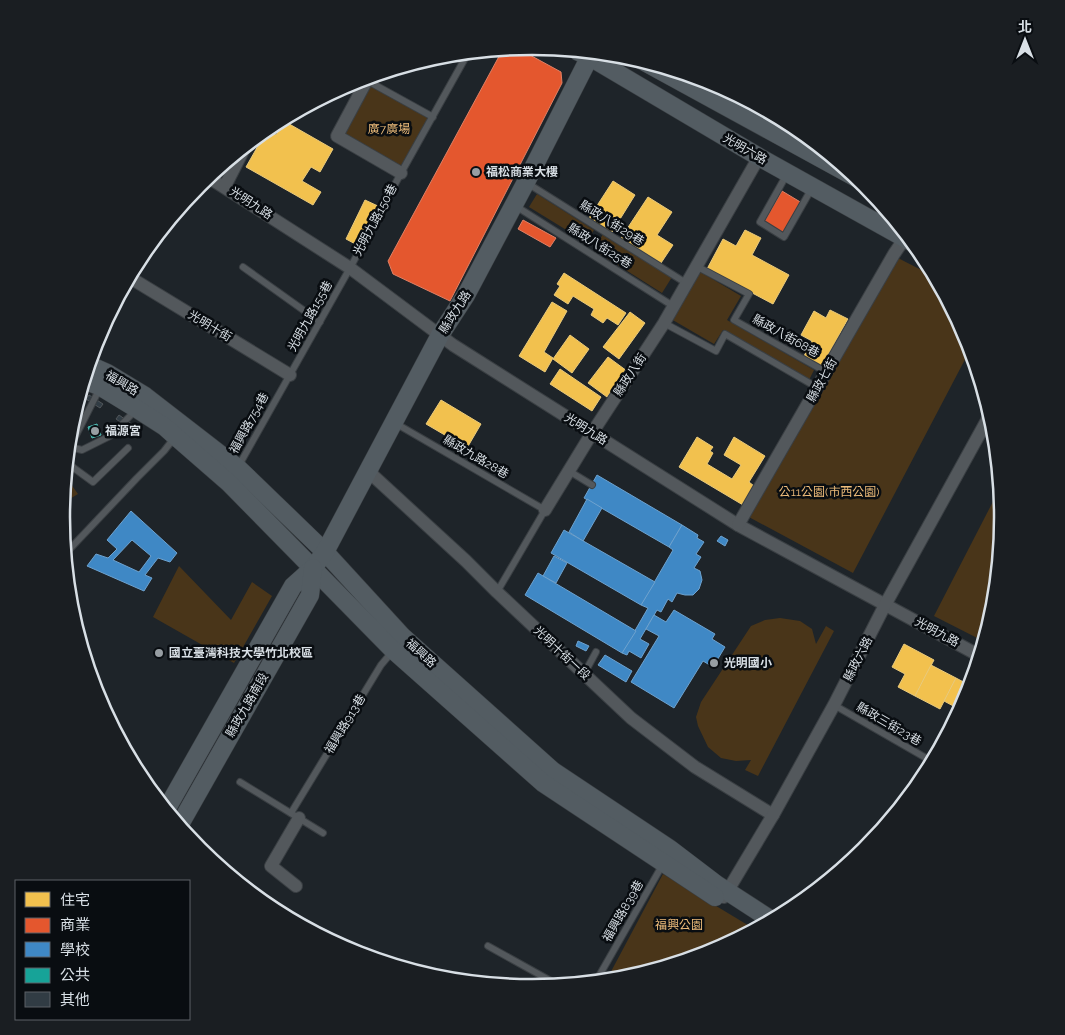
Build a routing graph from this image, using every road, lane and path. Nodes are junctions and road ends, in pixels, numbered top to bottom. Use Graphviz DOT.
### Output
graph roads {
  1 [pos="584,58"];
  2 [pos="464,60"];
  3 [pos="597,60"];
  4 [pos="688,83"];
  5 [pos="374,84"];
  6 [pos="361,88"];
  7 [pos="751,111"];
  8 [pos="433,116"];
  9 [pos="781,128"];
  10 [pos="768,130"];
  11 [pos="759,157"];
  12 [pos="237,163"];
  13 [pos="828,163"];
  14 [pos="401,173"];
  15 [pos="788,173"];
  16 [pos="215,181"];
  17 [pos="526,182"];
  18 [pos="225,186"];
  19 [pos="813,187"];
  20 [pos="514,205"];
  21 [pos="895,232"];
  22 [pos="904,244"];
  23 [pos="696,266"];
  24 [pos="243,267"];
  25 [pos="350,268"];
  26 [pos="135,281"];
  27 [pos="686,283"];
  28 [pos="674,306"];
  29 [pos="320,322"];
  30 [pos="664,323"];
  31 [pos="440,335"];
  32 [pos="95,371"];
  33 [pos="826,372"];
  34 [pos="290,375"];
  35 [pos="92,380"];
  36 [pos="104,380"];
  37 [pos="818,388"];
  38 [pos="141,403"];
  39 [pos="394,423"];
  40 [pos="985,424"];
  41 [pos="79,429"];
  42 [pos="592,433"];
  43 [pos="175,436"];
  44 [pos="128,448"];
  45 [pos="75,449"];
  46 [pos="73,467"];
  47 [pos="238,468"];
  48 [pos="368,471"];
  49 [pos="569,471"];
  50 [pos="229,483"];
  51 [pos="592,485"];
  52 [pos="545,510"];
  53 [pos="738,526"];
  54 [pos="71,548"];
  55 [pos="325,552"];
  56 [pos="313,568"];
  57 [pos="497,592"];
  58 [pos="885,606"];
  59 [pos="398,643"];
  60 [pos="596,652"];
  61 [pos="974,653"];
  62 [pos="584,674"];
  63 [pos="834,705"];
  64 [pos="927,759"];
  65 [pos="240,782"];
  66 [pos="170,803"];
  67 [pos="773,815"];
  68 [pos="295,816"];
  69 [pos="183,819"];
  70 [pos="323,833"];
  71 [pos="667,856"];
  72 [pos="296,886"];
  73 [pos="725,896"];
  74 [pos="765,917"];
  75 [pos="756,922"];
  76 [pos="488,946"];
  77 [pos="600,975"];
  78 [pos="548,979"];
  1 -- 17 [label="street, 縣政九路"];
  2 -- 8 [label="lane, 光明九路150巷"];
  3 -- 11 [label="street, 光明六路"];
  4 -- 7 [label="street"];
  5 -- 8 [label="lane"];
  6 -- 14 [label="street, 光明九路150巷"];
  7 -- 10 [label="street"];
  8 -- 14 [label="lane, 光明九路150巷"];
  9 -- 10 [label="lane"];
  10 -- 13 [label="street"];
  11 -- 15 [label="street, 光明六路"];
  11 -- 23 [label="street, 縣政八街"];
  12 -- 18 [label="street"];
  14 -- 25 [label="lane, 光明九路150巷"];
  15 -- 19 [label="street, 光明六路"];
  15 -- 19 [label="lane"];
  16 -- 18 [label="street, 光明九路"];
  17 -- 20 [label="street, 縣政九路"];
  17 -- 27 [label="lane, 縣政八街29巷"];
  18 -- 25 [label="street, 光明九路"];
  19 -- 21 [label="street, 光明六路"];
  20 -- 28 [label="lane, 縣政八街25巷"];
  20 -- 31 [label="street, 縣政九路"];
  22 -- 33 [label="street, 縣政七街"];
  23 -- 27 [label="street, 縣政八街"];
  23 -- 33 [label="lane, 縣政八街68巷"];
  24 -- 29 [label="lane"];
  25 -- 29 [label="lane, 光明九路155巷"];
  25 -- 31 [label="street, 光明九路"];
  26 -- 34 [label="street, 光明十街"];
  27 -- 28 [label="street, 縣政八街"];
  28 -- 30 [label="street, 縣政八街"];
  29 -- 34 [label="lane, 光明九路155巷"];
  30 -- 37 [label="lane"];
  30 -- 42 [label="street, 縣政八街"];
  31 -- 39 [label="street, 縣政九路"];
  31 -- 42 [label="street, 光明九路"];
  32 -- 36 [label="street, 福興路"];
  33 -- 37 [label="street, 縣政七街"];
  34 -- 47 [label="lane, 福興路754巷"];
  35 -- 36 [label="street, 福興路"];
  36 -- 38 [label="street, 福興路"];
  36 -- 41 [label="lane"];
  37 -- 53 [label="street, 縣政七街"];
  38 -- 43 [label="street, 福興路"];
  38 -- 45 [label="lane"];
  38 -- 47 [label="street, 福興路"];
  39 -- 48 [label="street, 縣政九路"];
  39 -- 52 [label="lane, 縣政九路28巷"];
  40 -- 58 [label="street, 縣政六路"];
  42 -- 49 [label="street, 縣政八街"];
  42 -- 53 [label="street, 光明九路"];
  43 -- 50 [label="street, 福興路"];
  43 -- 54 [label="lane"];
  44 -- 46 [label="lane"];
  47 -- 50 [label="lane, 福興路754巷"];
  47 -- 55 [label="street, 福興路"];
  48 -- 55 [label="street, 縣政九路"];
  48 -- 57 [label="street, 光明十街一段"];
  49 -- 51 [label="lane"];
  49 -- 52 [label="street, 縣政八街"];
  50 -- 56 [label="street, 福興路"];
  52 -- 57 [label="lane, 縣政八街"];
  53 -- 58 [label="street, 光明九路"];
  55 -- 56 [label="street, 縣政九路"];
  55 -- 59 [label="street, 福興路"];
  56 -- 59 [label="street, 福興路"];
  56 -- 66 [label="street, 縣政九路南段"];
  56 -- 69 [label="street, 縣政九路南段"];
  57 -- 62 [label="street, 光明十街一段"];
  58 -- 61 [label="street, 光明九路"];
  58 -- 63 [label="street, 縣政六路"];
  59 -- 68 [label="lane, 福興路913巷"];
  59 -- 71 [label="street, 福興路"];
  60 -- 62 [label="lane"];
  62 -- 67 [label="street, 光明十街一段"];
  63 -- 64 [label="lane, 縣政三街23巷"];
  63 -- 67 [label="street, 縣政六路"];
  65 -- 68 [label="lane"];
  67 -- 73 [label="street, 縣政六路"];
  68 -- 70 [label="lane"];
  68 -- 72 [label="street, 福興路913巷"];
  71 -- 73 [label="street, 福興路"];
  71 -- 77 [label="lane, 福興路839巷"];
  73 -- 74 [label="street, 福興路"];
  73 -- 75 [label="street, 福興路"];
  76 -- 78 [label="lane"];
}
